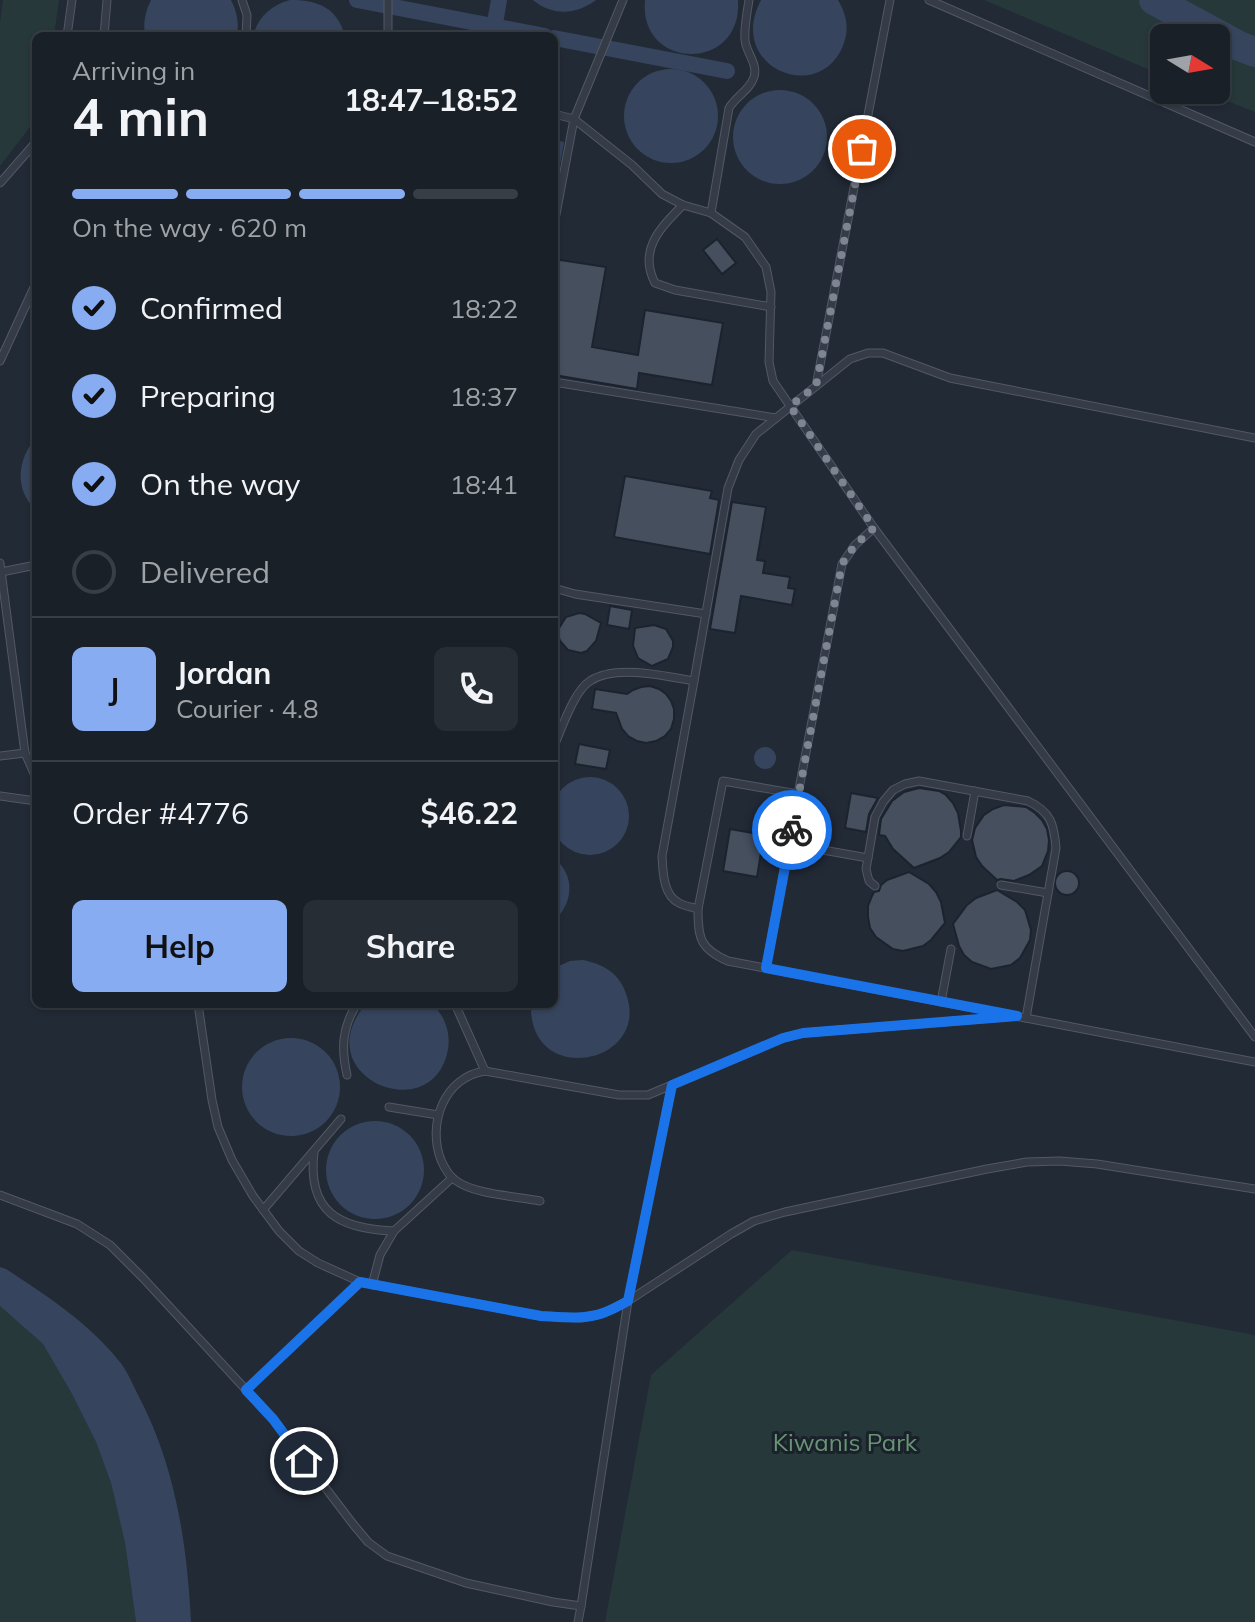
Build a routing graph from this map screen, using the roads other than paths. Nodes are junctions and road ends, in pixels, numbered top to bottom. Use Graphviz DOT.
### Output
graph roads {
  1 [pos="72,0"];
  2 [pos="107,0"];
  3 [pos="242,0"];
  4 [pos="388,0"];
  5 [pos="623,0"];
  6 [pos="749,0"];
  7 [pos="890,0"];
  8 [pos="929,0"];
  9 [pos="68,32"];
  10 [pos="104,32"];
  11 [pos="246,32"];
  12 [pos="388,32"];
  13 [pos="558,115"];
  14 [pos="574,119"];
  15 [pos="1255,142"];
  16 [pos="32,147"];
  17 [pos="0,183"];
  18 [pos="558,204"];
  19 [pos="683,205"];
  20 [pos="711,213"];
  21 [pos="32,292"];
  22 [pos="771,307"];
  23 [pos="0,361"];
  24 [pos="558,383"];
  25 [pos="816,386"];
  26 [pos="790,406"];
  27 [pos="776,418"];
  28 [pos="1255,438"];
  29 [pos="874,528"];
  30 [pos="32,565"];
  31 [pos="1,568"];
  32 [pos="558,589"];
  33 [pos="706,614"];
  34 [pos="694,681"];
  35 [pos="558,737"];
  36 [pos="25,753"];
  37 [pos="0,756"];
  38 [pos="32,769"];
  39 [pos="975,791"];
  40 [pos="798,794"];
  41 [pos="0,796"];
  42 [pos="32,800"];
  43 [pos="967,836"];
  44 [pos="789,844"];
  45 [pos="868,858"];
  46 [pos="1001,885"];
  47 [pos="875,886"];
  48 [pos="1048,893"];
  49 [pos="698,909"];
  50 [pos="951,949"];
  51 [pos="766,968"];
  52 [pos="941,1002"];
  53 [pos="199,1008"];
  54 [pos="355,1008"];
  55 [pos="457,1008"];
  56 [pos="1022,1017"];
  57 [pos="1255,1037"];
  58 [pos="1255,1062"];
  59 [pos="485,1071"];
  60 [pos="347,1075"];
  61 [pos="672,1085"];
  62 [pos="389,1107"];
  63 [pos="438,1115"];
  64 [pos="341,1119"];
  65 [pos="314,1152"];
  66 [pos="452,1178"];
  67 [pos="1255,1189"];
  68 [pos="0,1195"];
  69 [pos="540,1201"];
  70 [pos="263,1210"];
  71 [pos="394,1231"];
  72 [pos="360,1282"];
  73 [pos="372,1285"];
  74 [pos="628,1301"];
  75 [pos="246,1390"];
  76 [pos="581,1606"];
  77 [pos="578,1622"];
  1 -- 9 [label="lane"];
  2 -- 10 [label="lane"];
  3 -- 11 [label="lane"];
  4 -- 12 [label="lane"];
  5 -- 14 [label="lane"];
  6 -- 20 [label="lane"];
  7 -- 25 [label="lane"];
  8 -- 15 [label="lane"];
  13 -- 14 [label="lane"];
  14 -- 18 [label="lane"];
  14 -- 19 [label="lane"];
  16 -- 17 [label="lane"];
  19 -- 20 [label="lane"];
  19 -- 22 [label="lane"];
  20 -- 22 [label="lane"];
  21 -- 23 [label="lane"];
  22 -- 26 [label="lane"];
  24 -- 27 [label="lane"];
  25 -- 26 [label="lane"];
  25 -- 28 [label="lane"];
  26 -- 27 [label="lane"];
  26 -- 29 [label="lane"];
  27 -- 33 [label="lane"];
  29 -- 40 [label="lane"];
  29 -- 57 [label="lane"];
  30 -- 31 [label="lane"];
  31 -- 36 [label="lane"];
  32 -- 33 [label="lane"];
  33 -- 34 [label="lane"];
  34 -- 35 [label="lane"];
  34 -- 49 [label="lane"];
  36 -- 37 [label="lane"];
  36 -- 38 [label="lane"];
  39 -- 43 [label="lane"];
  39 -- 45 [label="lane"];
  39 -- 48 [label="lane"];
  40 -- 44 [label="lane"];
  40 -- 49 [label="lane"];
  41 -- 42 [label="lane"];
  44 -- 45 [label="lane"];
  44 -- 51 [label="lane"];
  45 -- 47 [label="lane"];
  46 -- 48 [label="lane"];
  48 -- 56 [label="lane"];
  49 -- 51 [label="lane"];
  50 -- 52 [label="lane"];
  51 -- 52 [label="lane"];
  52 -- 56 [label="lane"];
  53 -- 70 [label="lane"];
  54 -- 60 [label="lane"];
  55 -- 59 [label="lane"];
  56 -- 58 [label="lane"];
  56 -- 61 [label="lane"];
  59 -- 61 [label="lane"];
  59 -- 63 [label="lane"];
  61 -- 74 [label="lane"];
  62 -- 63 [label="lane"];
  63 -- 66 [label="lane"];
  64 -- 65 [label="lane"];
  65 -- 70 [label="lane"];
  65 -- 71 [label="lane"];
  66 -- 69 [label="lane"];
  66 -- 71 [label="lane"];
  67 -- 74 [label="lane"];
  68 -- 75 [label="lane"];
  70 -- 72 [label="lane"];
  71 -- 73 [label="lane"];
  72 -- 73 [label="lane"];
  72 -- 75 [label="lane"];
  73 -- 74 [label="lane"];
  74 -- 76 [label="lane"];
  75 -- 76 [label="lane"];
  76 -- 77 [label="lane"];
}
